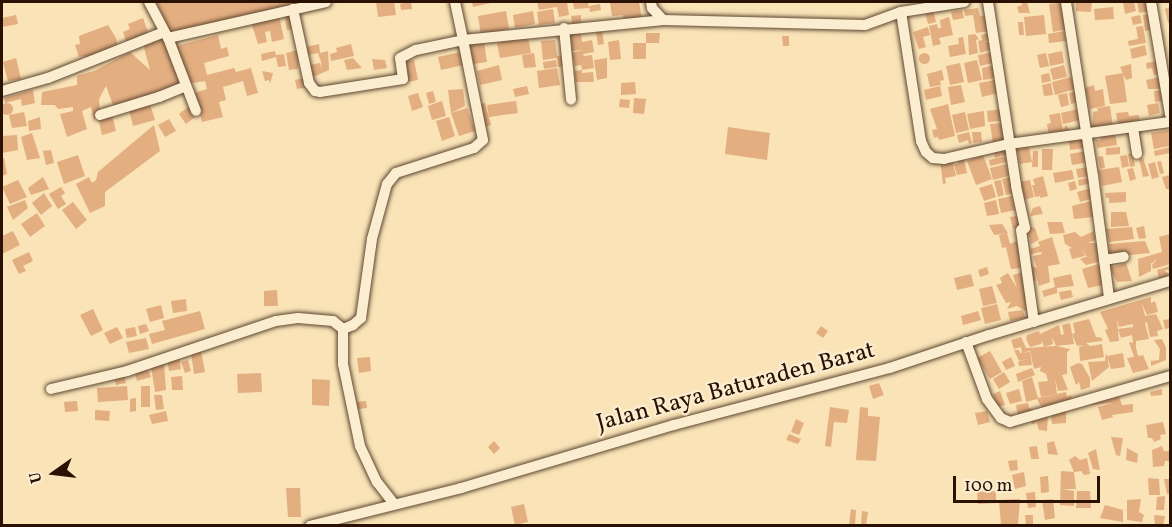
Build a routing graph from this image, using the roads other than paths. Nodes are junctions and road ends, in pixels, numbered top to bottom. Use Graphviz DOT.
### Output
graph roads {
  1 [pos="149,2"];
  2 [pos="326,2"];
  3 [pos="455,2"];
  4 [pos="651,2"];
  5 [pos="964,2"];
  6 [pos="988,2"];
  7 [pos="1066,2"];
  8 [pos="1151,2"];
  9 [pos="307,4"];
  10 [pos="293,9"];
  11 [pos="901,12"];
  12 [pos="663,20"];
  13 [pos="564,28"];
  14 [pos="166,35"];
  15 [pos="463,40"];
  16 [pos="186,86"];
  17 [pos="2,91"];
  18 [pos="572,100"];
  19 [pos="196,111"];
  20 [pos="1170,114"];
  21 [pos="100,115"];
  22 [pos="1170,122"];
  23 [pos="1133,128"];
  24 [pos="1086,134"];
  25 [pos="1009,144"];
  26 [pos="1137,154"];
  27 [pos="1124,257"];
  28 [pos="1104,260"];
  29 [pos="1170,281"];
  30 [pos="1108,298"];
  31 [pos="1034,322"];
  32 [pos="343,328"];
  33 [pos="966,342"];
  34 [pos="1170,376"];
  35 [pos="51,389"];
  36 [pos="394,504"];
  37 [pos="310,525"];
  1 -- 14 [label="street"];
  2 -- 9 [label="street"];
  3 -- 15 [label="street"];
  4 -- 12 [label="street"];
  5 -- 11 [label="street"];
  6 -- 25 [label="street"];
  7 -- 24 [label="street"];
  8 -- 20 [label="street"];
  9 -- 10 [label="street"];
  10 -- 14 [label="street"];
  10 -- 15 [label="street"];
  11 -- 12 [label="street"];
  11 -- 25 [label="street"];
  12 -- 13 [label="street"];
  13 -- 15 [label="street"];
  13 -- 18 [label="street"];
  14 -- 16 [label="street"];
  14 -- 17 [label="street"];
  15 -- 32 [label="street"];
  16 -- 19 [label="street"];
  16 -- 21 [label="street"];
  22 -- 23 [label="street"];
  23 -- 24 [label="street"];
  23 -- 26 [label="street"];
  24 -- 25 [label="street"];
  24 -- 28 [label="street"];
  25 -- 31 [label="street"];
  27 -- 28 [label="street"];
  28 -- 30 [label="street"];
  29 -- 30 [label="street, Jalan Raya Baturaden Barat"];
  30 -- 31 [label="street, Jalan Raya Baturaden Barat"];
  31 -- 33 [label="street, Jalan Raya Baturaden Barat"];
  32 -- 35 [label="street"];
  32 -- 36 [label="street"];
  33 -- 34 [label="street"];
  33 -- 36 [label="street, Jalan Raya Baturaden Barat"];
  36 -- 37 [label="street, Jalan Raya Baturaden Barat"];
}
